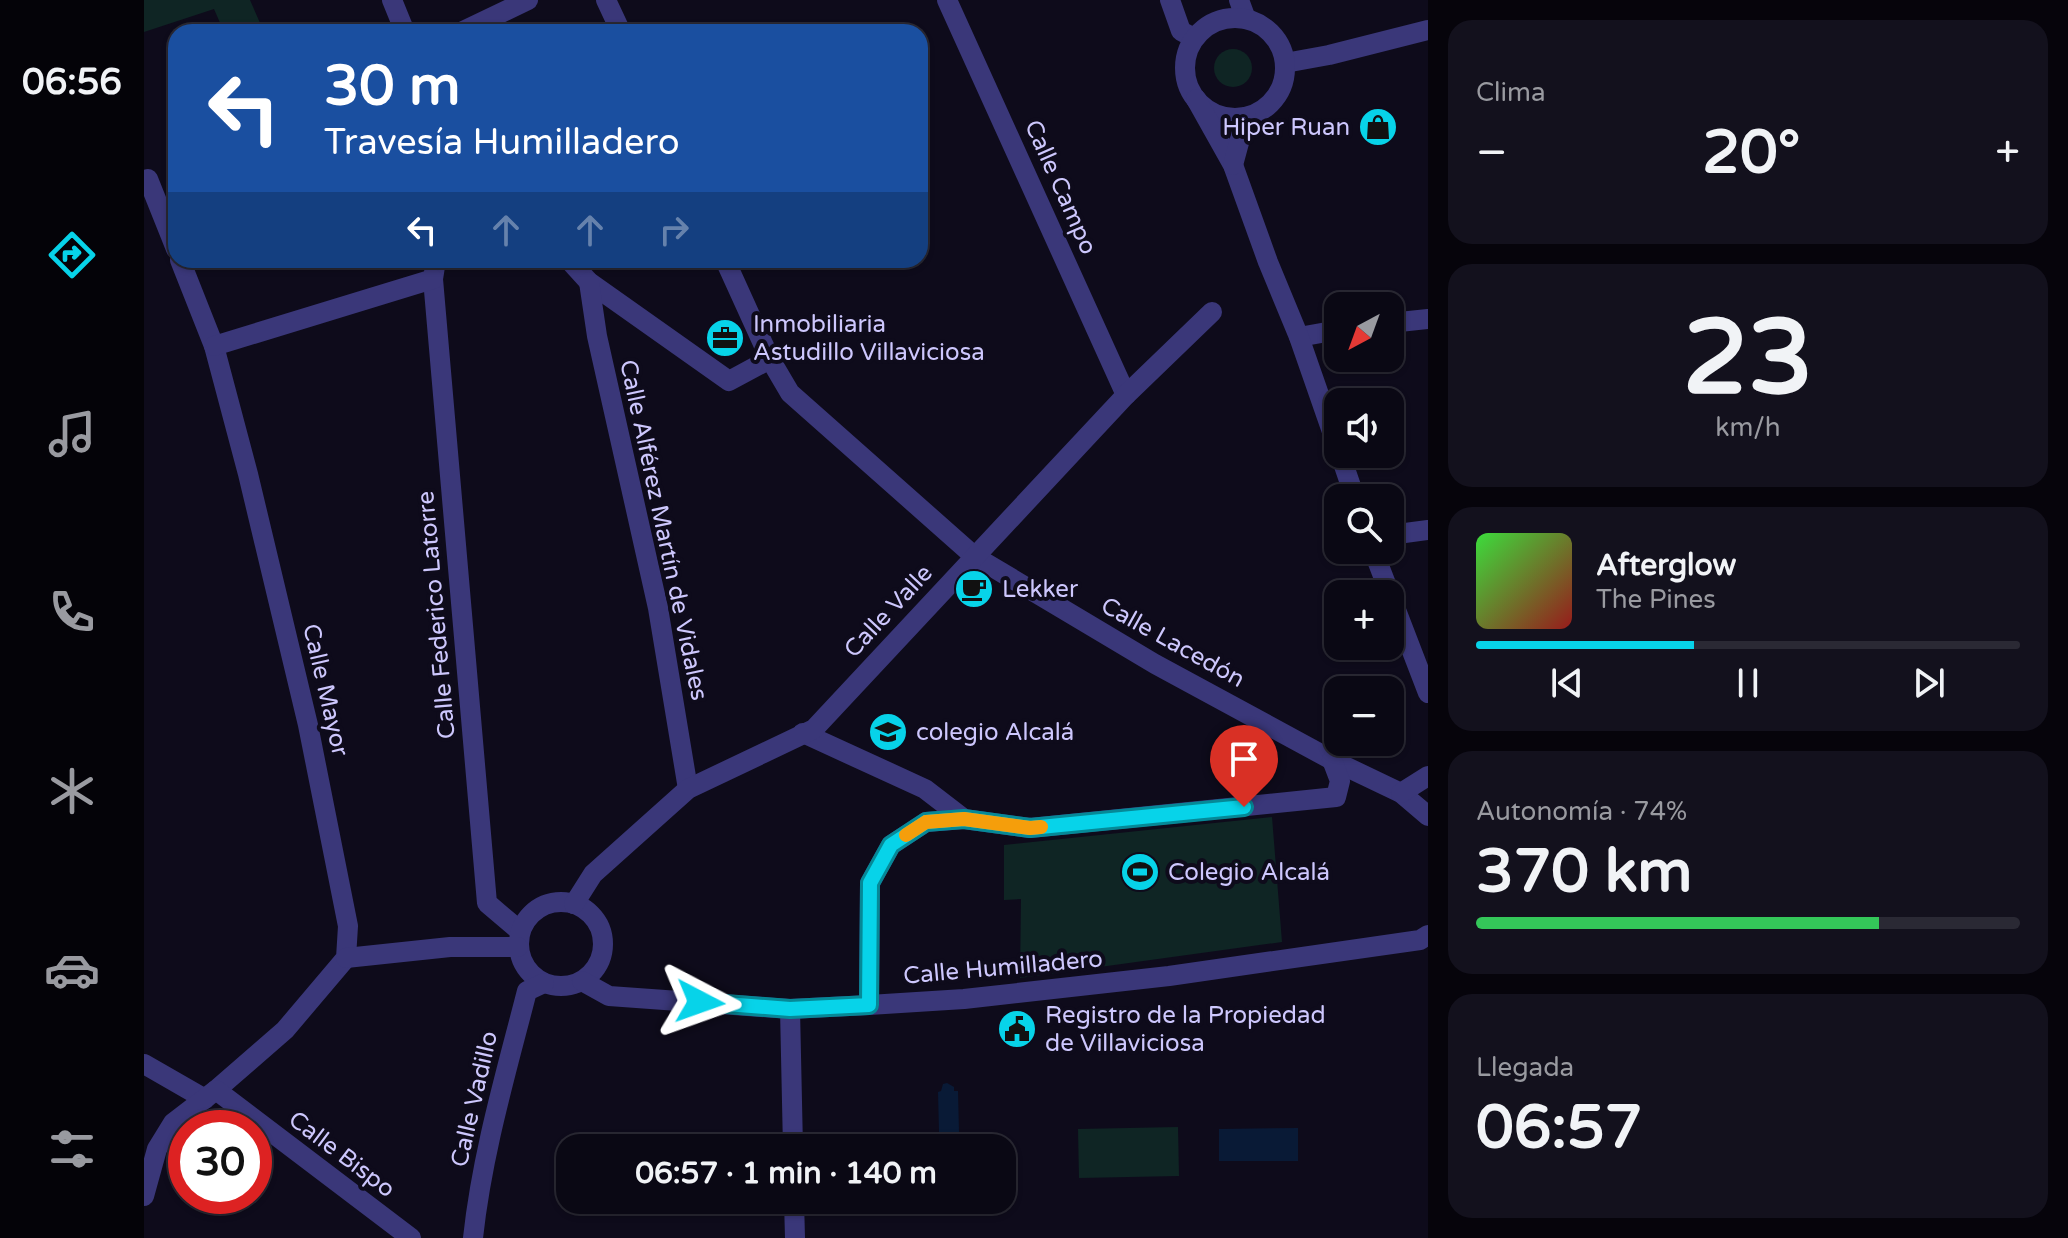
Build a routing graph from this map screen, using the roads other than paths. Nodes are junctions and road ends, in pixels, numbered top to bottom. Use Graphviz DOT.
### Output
graph roads {
  1 [pos="392,0"];
  2 [pos="528,0"];
  3 [pos="606,0"];
  4 [pos="947,0"];
  5 [pos="1170,0"];
  6 [pos="1243,10"];
  7 [pos="402,24"];
  8 [pos="478,24"];
  9 [pos="617,24"];
  10 [pos="1428,30"];
  11 [pos="1194,38"];
  12 [pos="1285,63"];
  13 [pos="1196,99"];
  14 [pos="1246,117"];
  15 [pos="1233,165"];
  16 [pos="146,180"];
  17 [pos="168,231"];
  18 [pos="183,268"];
  19 [pos="576,268"];
  20 [pos="729,268"];
  21 [pos="434,270"];
  22 [pos="589,282"];
  23 [pos="1212,312"];
  24 [pos="1428,319"];
  25 [pos="1404,322"];
  26 [pos="1324,333"];
  27 [pos="1299,337"];
  28 [pos="214,346"];
  29 [pos="770,359"];
  30 [pos="1126,395"];
  31 [pos="1324,409"];
  32 [pos="1428,530"];
  33 [pos="1404,533"];
  34 [pos="974,556"];
  35 [pos="1378,564"];
  36 [pos="1428,693"];
  37 [pos="803,733"];
  38 [pos="1332,760"];
  39 [pos="1428,776"];
  40 [pos="688,789"];
  41 [pos="1401,793"];
  42 [pos="1428,816"];
  43 [pos="964,819"];
  44 [pos="574,904"];
  45 [pos="1428,935"];
  46 [pos="519,939"];
  47 [pos="346,958"];
  48 [pos="582,981"];
  49 [pos="544,983"];
  50 [pos="869,1005"];
  51 [pos="790,1009"];
  52 [pos="144,1064"];
  53 [pos="210,1095"];
  54 [pos="793,1134"];
  55 [pos="144,1196"];
  56 [pos="794,1214"];
  57 [pos="411,1238"];
  58 [pos="473,1238"];
  59 [pos="795,1238"];
  1 -- 7 [label="street"];
  2 -- 8 [label="street"];
  3 -- 9 [label="street"];
  4 -- 30 [label="street, Calle Campo"];
  5 -- 11 [label="street"];
  6 -- 11 [label="street"];
  6 -- 12 [label="street"];
  10 -- 12 [label="street"];
  11 -- 13 [label="street"];
  12 -- 14 [label="street"];
  13 -- 14 [label="street"];
  13 -- 15 [label="street"];
  14 -- 15 [label="street"];
  15 -- 27 [label="street"];
  16 -- 17 [label="street"];
  18 -- 28 [label="street, Calle Mayor"];
  19 -- 22 [label="street"];
  20 -- 29 [label="street, Calle Lacedón"];
  21 -- 28 [label="street"];
  21 -- 46 [label="street, Calle Federico Latorre"];
  22 -- 29 [label="street"];
  22 -- 40 [label="street, Calle Alférez Martín de Vidales"];
  23 -- 30 [label="street, Calle Valle"];
  24 -- 25 [label="street"];
  26 -- 27 [label="street"];
  27 -- 31 [label="street"];
  28 -- 47 [label="street, Calle Mayor"];
  29 -- 34 [label="street, Calle Lacedón"];
  30 -- 34 [label="street, Calle Valle"];
  32 -- 33 [label="street"];
  34 -- 37 [label="street, Calle Valle"];
  34 -- 38 [label="street, Calle Lacedón"];
  35 -- 36 [label="street"];
  37 -- 40 [label="street, Calle Valle"];
  37 -- 43 [label="street"];
  38 -- 41 [label="street, Calle Lacedón"];
  38 -- 43 [label="street"];
  39 -- 41 [label="street"];
  40 -- 44 [label="street, Calle Valle"];
  41 -- 42 [label="street, Calle Lacedón"];
  43 -- 50 [label="street"];
  44 -- 46 [label="street"];
  44 -- 48 [label="street"];
  45 -- 50 [label="street, Calle Humilladero"];
  46 -- 47 [label="street"];
  46 -- 49 [label="street"];
  47 -- 53 [label="street"];
  48 -- 49 [label="street"];
  48 -- 51 [label="street, Calle Humilladero"];
  49 -- 58 [label="street, Calle Vadillo"];
  50 -- 51 [label="street, Calle Humilladero"];
  51 -- 54 [label="street"];
  52 -- 53 [label="street, Calle Bispo"];
  53 -- 55 [label="street"];
  53 -- 57 [label="street, Calle Bispo"];
  56 -- 59 [label="street"];
}
